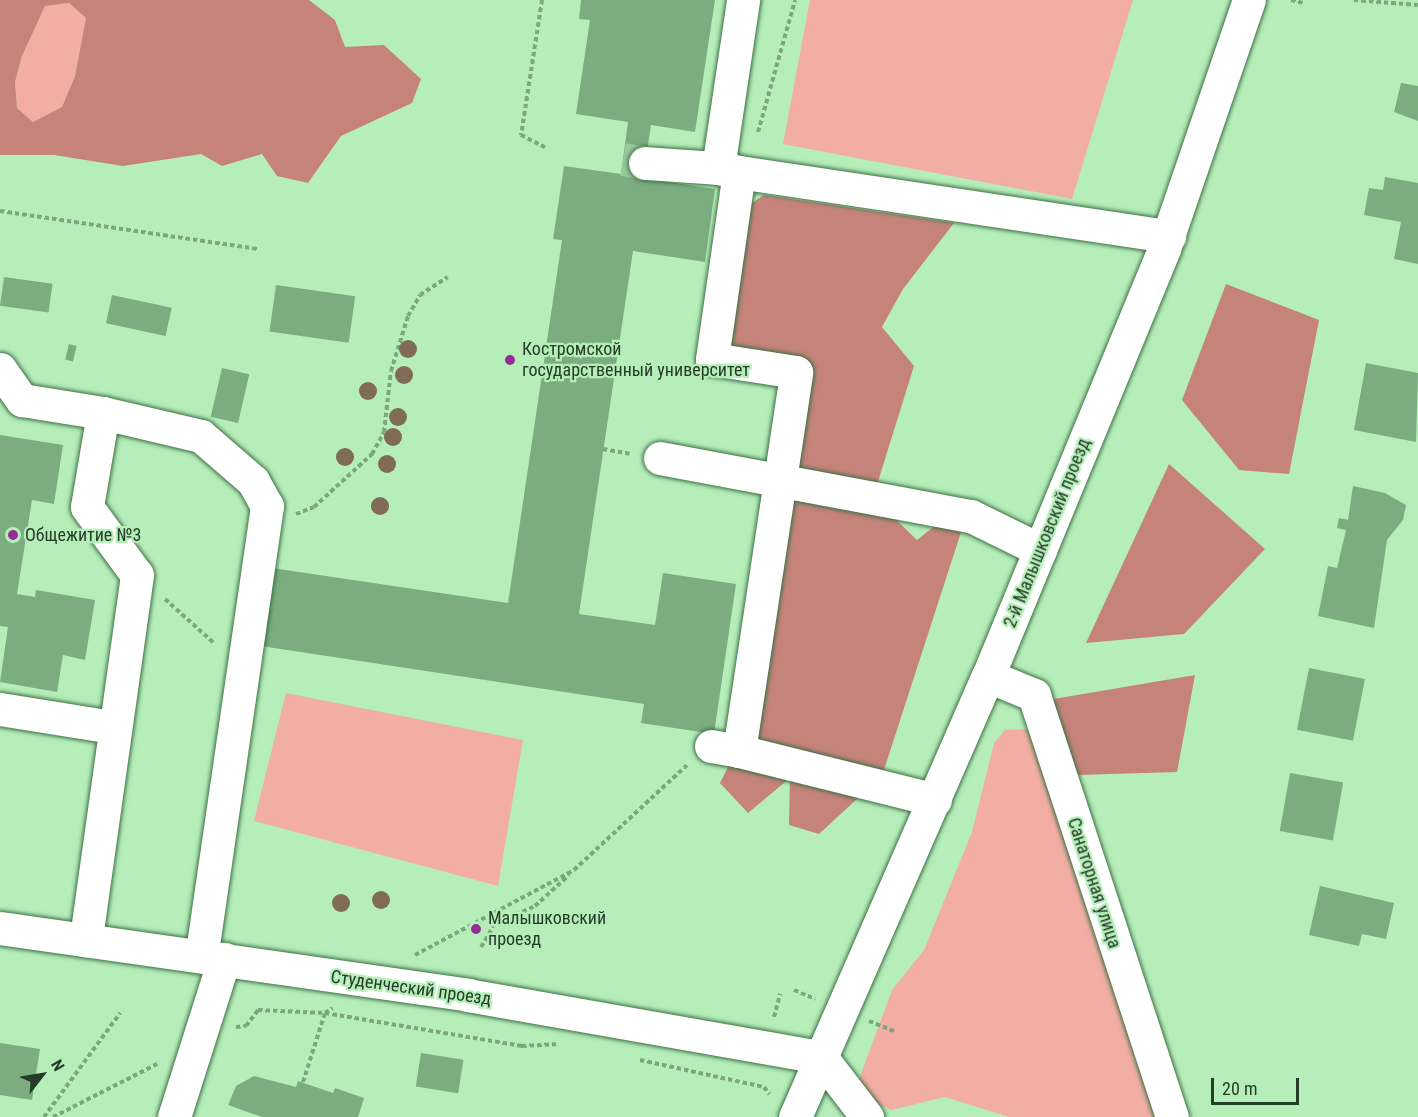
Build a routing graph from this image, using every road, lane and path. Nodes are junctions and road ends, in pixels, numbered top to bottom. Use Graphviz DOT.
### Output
graph roads {
  1 [pos="542,0"];
  2 [pos="743,0"];
  3 [pos="795,0"];
  4 [pos="1249,0"];
  5 [pos="1290,0"];
  6 [pos="1354,0"];
  7 [pos="1303,3"];
  8 [pos="1418,5"];
  9 [pos="547,148"];
  10 [pos="737,161"];
  11 [pos="645,163"];
  12 [pos="0,211"];
  13 [pos="1169,236"];
  14 [pos="258,249"];
  15 [pos="448,277"];
  16 [pos="0,369"];
  17 [pos="103,413"];
  18 [pos="660,458"];
  19 [pos="780,481"];
  20 [pos="263,528"];
  21 [pos="1040,550"];
  22 [pos="137,575"];
  23 [pos="243,668"];
  24 [pos="988,676"];
  25 [pos="0,709"];
  26 [pos="112,727"];
  27 [pos="725,749"];
  28 [pos="935,800"];
  29 [pos="574,870"];
  30 [pos="0,928"];
  31 [pos="86,940"];
  32 [pos="481,947"];
  33 [pos="212,958"];
  34 [pos="372,983"];
  35 [pos="120,1013"];
  36 [pos="325,1013"];
  37 [pos="201,1029"];
  38 [pos="567,1044"];
  39 [pos="635,1058"];
  40 [pos="821,1058"];
  41 [pos="303,1082"];
  42 [pos="782,1108"];
  43 [pos="44,1117"];
  44 [pos="53,1117"];
  45 [pos="174,1117"];
  46 [pos="867,1117"];
  47 [pos="1172,1117"];
  1 -- 9 [label="path"];
  2 -- 10 [label="street"];
  3 -- 10 [label="path"];
  4 -- 13 [label="street, 2-й Малышковский проезд"];
  5 -- 7 [label="path"];
  6 -- 8 [label="path"];
  10 -- 11 [label="street"];
  10 -- 13 [label="street"];
  10 -- 19 [label="street"];
  12 -- 14 [label="path"];
  13 -- 21 [label="street, 2-й Малышковский проезд"];
  15 -- 20 [label="path"];
  16 -- 17 [label="street"];
  17 -- 20 [label="street"];
  17 -- 22 [label="street"];
  18 -- 19 [label="street"];
  19 -- 21 [label="street"];
  19 -- 27 [label="street"];
  20 -- 23 [label="street"];
  21 -- 24 [label="street, 2-й Малышковский проезд"];
  22 -- 23 [label="path"];
  22 -- 26 [label="street"];
  23 -- 33 [label="street"];
  24 -- 28 [label="street, 2-й Малышковский проезд"];
  24 -- 47 [label="street, Санаторная улица"];
  25 -- 26 [label="street"];
  26 -- 31 [label="street"];
  27 -- 28 [label="street"];
  27 -- 29 [label="path"];
  28 -- 40 [label="street, 2-й Малышковский проезд"];
  29 -- 32 [label="path"];
  29 -- 34 [label="path"];
  30 -- 31 [label="street, Студенческий проезд"];
  31 -- 33 [label="street, Студенческий проезд"];
  33 -- 34 [label="street, Студенческий проезд"];
  33 -- 37 [label="street"];
  34 -- 36 [label="path"];
  34 -- 40 [label="street, Студенческий проезд"];
  35 -- 43 [label="path"];
  36 -- 37 [label="path"];
  36 -- 38 [label="path"];
  36 -- 41 [label="path"];
  37 -- 44 [label="path"];
  37 -- 45 [label="street"];
  39 -- 42 [label="path"];
  40 -- 42 [label="street, 2-й Малышковский проезд"];
  40 -- 46 [label="street"];
}
